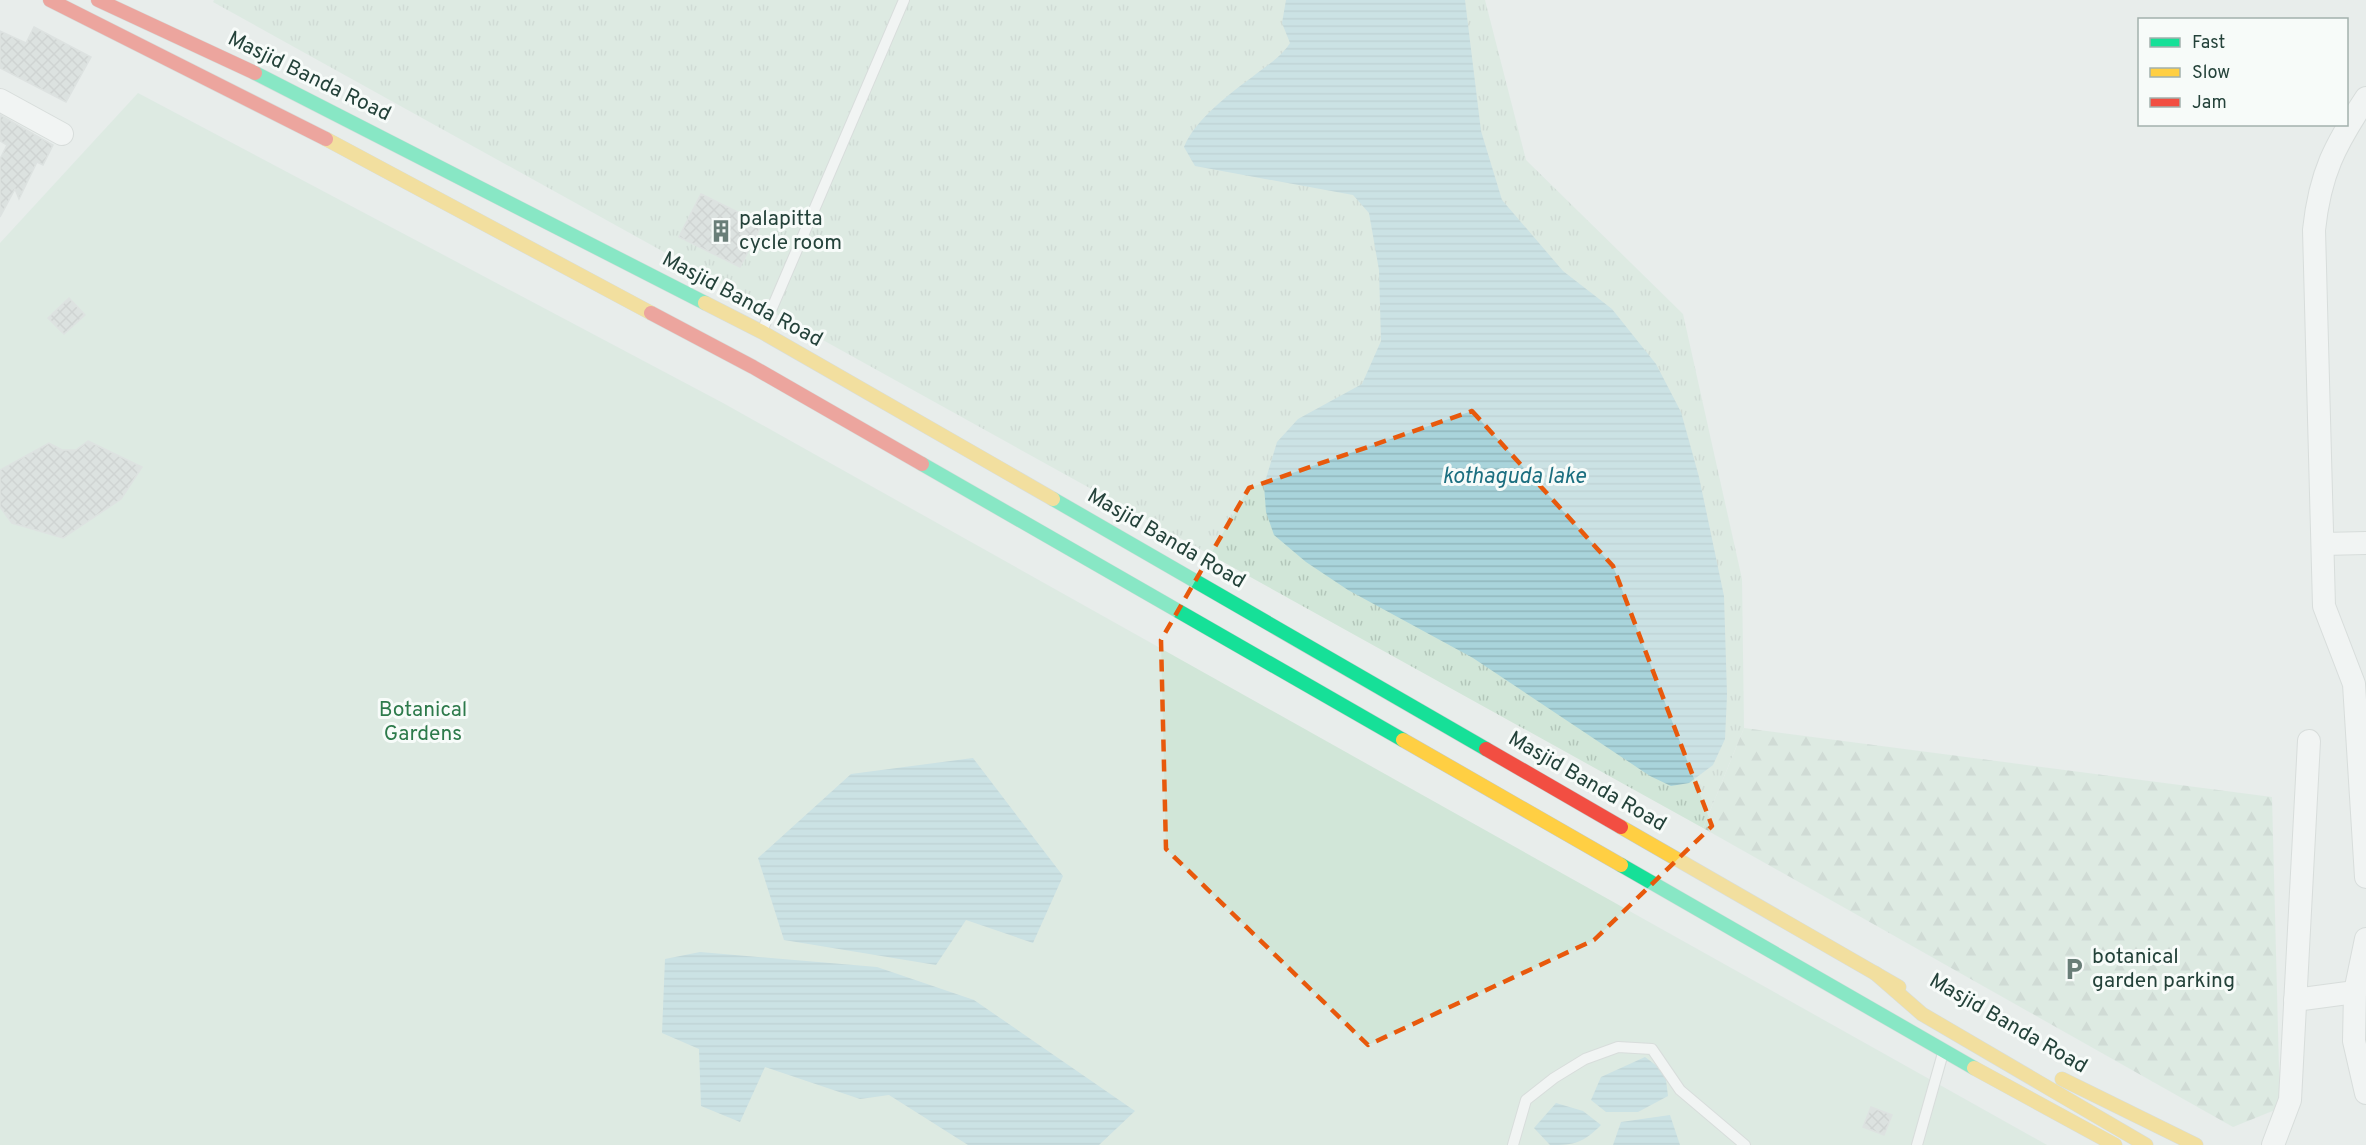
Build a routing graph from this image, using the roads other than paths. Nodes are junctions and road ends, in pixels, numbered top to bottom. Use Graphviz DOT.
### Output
graph roads {
  1 [pos="50,0"];
  2 [pos="98,0"];
  3 [pos="904,0"];
  4 [pos="254,73"];
  5 [pos="242,97"];
  6 [pos="2366,98"];
  7 [pos="0,100"];
  8 [pos="2348,125"];
  9 [pos="2348,126"];
  10 [pos="62,134"];
  11 [pos="762,332"];
  12 [pos="2366,543"];
  13 [pos="2323,544"];
  14 [pos="2360,683"];
  15 [pos="2310,741"];
  16 [pos="2366,877"];
  17 [pos="2366,939"];
  18 [pos="1875,973"];
  19 [pos="2355,992"];
  20 [pos="2295,1000"];
  21 [pos="1944,1050"];
  22 [pos="2366,1093"];
  23 [pos="1513,1145"];
  24 [pos="1745,1145"];
  25 [pos="1917,1145"];
  26 [pos="2115,1145"];
  27 [pos="2146,1145"];
  28 [pos="2196,1145"];
  29 [pos="2273,1145"];
  1 -- 5 [label="main road"];
  2 -- 4 [label="main road, Masjid Banda Road"];
  3 -- 11 [label="lane"];
  4 -- 5 [label="main road"];
  4 -- 11 [label="main road, Masjid Banda Road"];
  5 -- 21 [label="main road"];
  6 -- 8 [label="street"];
  7 -- 10 [label="street"];
  9 -- 13 [label="street"];
  11 -- 18 [label="main road, Masjid Banda Road"];
  12 -- 13 [label="street"];
  13 -- 14 [label="street"];
  14 -- 16 [label="street"];
  15 -- 20 [label="street"];
  17 -- 19 [label="street"];
  18 -- 27 [label="main road"];
  18 -- 28 [label="main road, Masjid Banda Road"];
  19 -- 20 [label="street"];
  19 -- 22 [label="street"];
  20 -- 29 [label="street"];
  21 -- 25 [label="lane"];
  21 -- 26 [label="main road"];
  23 -- 24 [label="lane"];
}
